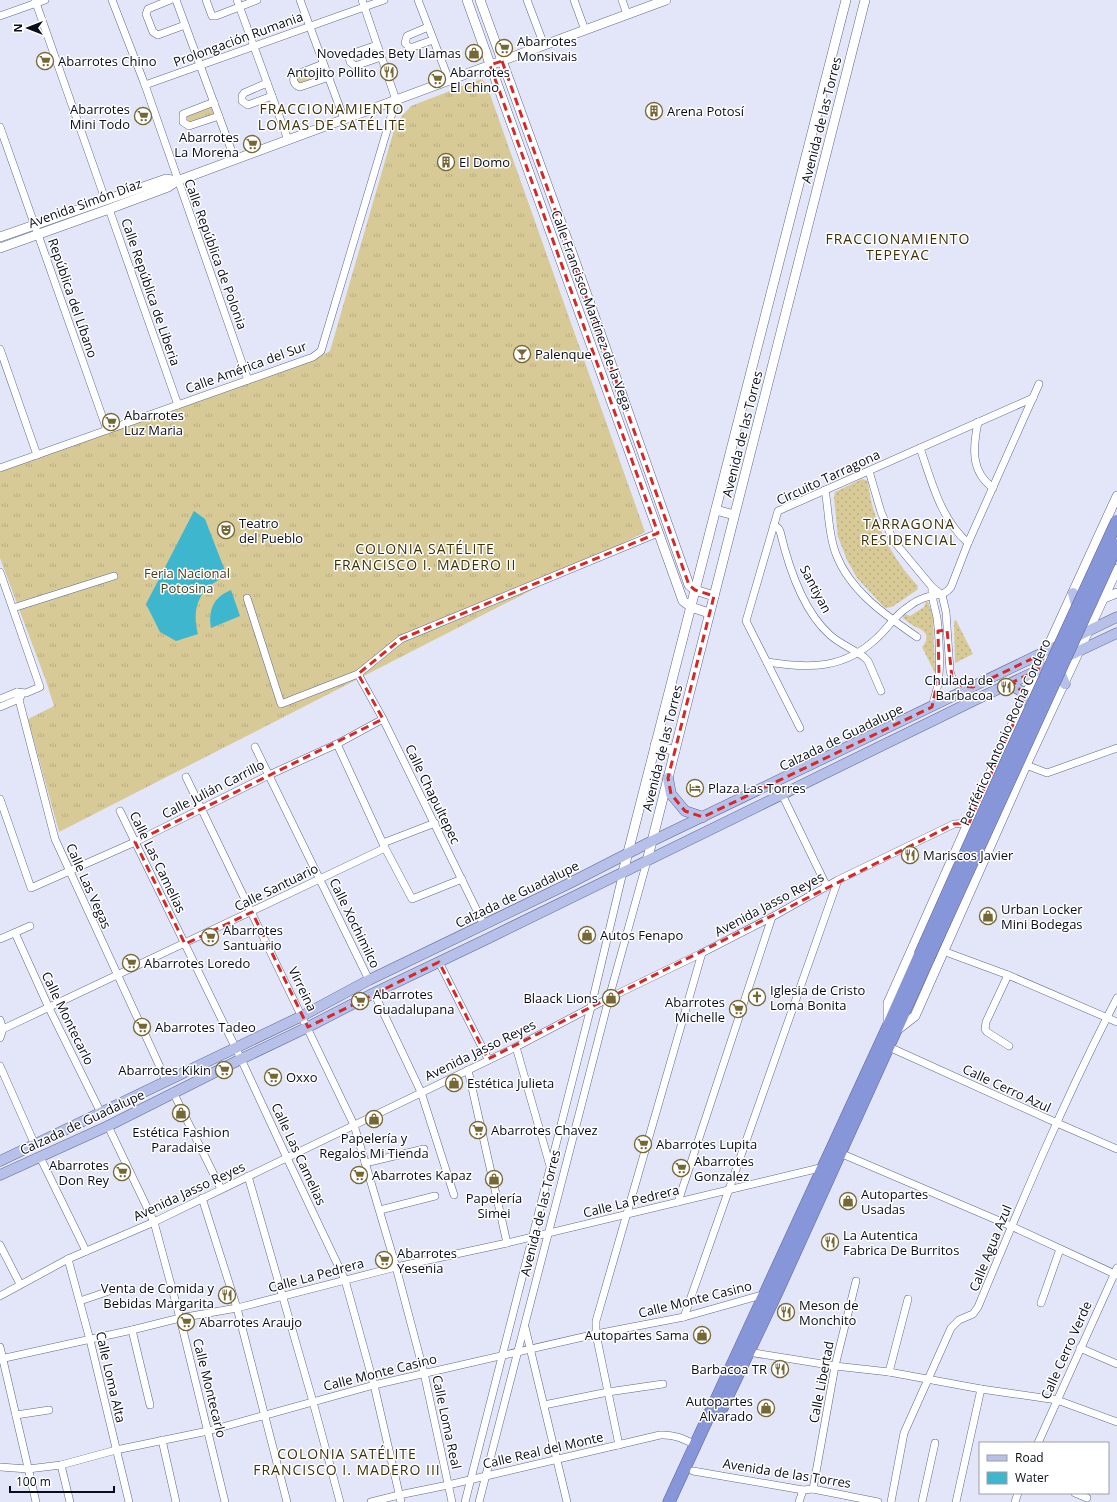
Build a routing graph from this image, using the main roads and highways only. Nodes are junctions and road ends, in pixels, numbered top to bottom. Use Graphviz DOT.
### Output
graph roads {
  1 [pos="467,0"];
  2 [pos="480,0"];
  3 [pos="666,0"];
  4 [pos="846,0"];
  5 [pos="865,0"];
  6 [pos="502,61"];
  7 [pos="490,65"];
  8 [pos="177,181"];
  9 [pos="36,230"];
  10 [pos="0,238"];
  11 [pos="0,248"];
  12 [pos="1117,496"];
  13 [pos="716,510"];
  14 [pos="734,515"];
  15 [pos="1117,521"];
  16 [pos="669,529"];
  17 [pos="658,533"];
  18 [pos="1117,545"];
  19 [pos="1088,560"];
  20 [pos="1116,572"];
  21 [pos="695,590"];
  22 [pos="1073,592"];
  23 [pos="1117,593"];
  24 [pos="714,596"];
  25 [pos="1104,598"];
  26 [pos="691,607"];
  27 [pos="709,613"];
  28 [pos="1117,617"];
  29 [pos="1090,631"];
  30 [pos="1117,633"];
  31 [pos="1104,640"];
  32 [pos="1080,651"];
  33 [pos="1046,652"];
  34 [pos="1056,662"];
  35 [pos="1038,670"];
  36 [pos="1065,684"];
  37 [pos="1002,687"];
  38 [pos="1023,702"];
  39 [pos="1049,716"];
  40 [pos="656,745"];
  41 [pos="675,751"];
  42 [pos="668,778"];
  43 [pos="703,817"];
  44 [pos="652,841"];
  45 [pos="627,855"];
  46 [pos="647,861"];
  47 [pos="623,872"];
  48 [pos="568,884"];
  49 [pos="574,895"];
  50 [pos="924,957"];
  51 [pos="892,1029"];
  52 [pos="0,1161"];
  53 [pos="0,1175"];
  54 [pos="669,1502"];
  55 [pos="678,1502"];
  1 -- 7 [label="main road, Calle Francisco Martínez de la Vega"];
  2 -- 6 [label="main road, Calle Francisco Martínez de la Vega"];
  3 -- 6 [label="main road, Avenida Simón Díaz"];
  4 -- 13 [label="main road, Avenida de las Torres"];
  5 -- 14 [label="main road, Avenida de las Torres"];
  6 -- 7 [label="main road, Avenida Simón Díaz"];
  6 -- 16 [label="main road, Calle Francisco Martínez de la Vega"];
  7 -- 8 [label="main road, Avenida Simón Díaz"];
  7 -- 17 [label="main road, Calle Francisco Martínez de la Vega"];
  8 -- 9 [label="main road, Avenida Simón Díaz"];
  8 -- 9 [label="main road, Avenida Simón Díaz"];
  9 -- 10 [label="main road, Avenida Simón Díaz"];
  9 -- 11 [label="main road, Avenida Simón Díaz"];
  12 -- 19 [label="main road"];
  13 -- 14 [label="main road"];
  13 -- 21 [label="main road, Avenida de las Torres"];
  14 -- 24 [label="main road, Avenida de las Torres"];
  15 -- 50 [label="highway, Periférico Antonio Rocha Cordero, bridge"];
  16 -- 17 [label="main road"];
  16 -- 21 [label="main road, Calle Francisco Martínez de la Vega"];
  17 -- 26 [label="main road, Calle Francisco Martínez de la Vega"];
  18 -- 50 [label="highway, Periférico Antonio Rocha Cordero, bridge"];
  19 -- 20 [label="main road"];
  19 -- 22 [label="main road"];
  20 -- 25 [label="main road"];
  21 -- 24 [label="main road"];
  21 -- 26 [label="main road, Avenida de las Torres"];
  22 -- 29 [label="main road"];
  22 -- 33 [label="main road"];
  23 -- 25 [label="main road"];
  24 -- 27 [label="main road, Avenida de las Torres"];
  25 -- 29 [label="main road"];
  26 -- 27 [label="main road"];
  26 -- 40 [label="main road, Avenida de las Torres"];
  27 -- 41 [label="main road, Avenida de las Torres"];
  28 -- 29 [label="main road, Calzada de Guadalupe"];
  29 -- 31 [label="main road"];
  29 -- 32 [label="main road"];
  29 -- 33 [label="main road, Calzada de Guadalupe"];
  30 -- 31 [label="main road, Calzada de Guadalupe"];
  31 -- 32 [label="main road, Calzada de Guadalupe"];
  32 -- 34 [label="main road, Calzada de Guadalupe"];
  32 -- 36 [label="main road"];
  33 -- 34 [label="main road"];
  33 -- 35 [label="main road"];
  33 -- 43 [label="main road, Calzada de Guadalupe"];
  34 -- 35 [label="main road, Calzada de Guadalupe"];
  34 -- 36 [label="main road"];
  35 -- 37 [label="main road, Calzada de Guadalupe"];
  35 -- 38 [label="main road"];
  36 -- 39 [label="main road"];
  37 -- 38 [label="main road"];
  37 -- 46 [label="main road, Calzada de Guadalupe"];
  38 -- 39 [label="main road"];
  38 -- 51 [label="main road"];
  39 -- 51 [label="main road"];
  40 -- 41 [label="main road"];
  40 -- 45 [label="main road, Avenida de las Torres"];
  41 -- 42 [label="main road, Avenida de las Torres"];
  42 -- 43 [label="main road"];
  42 -- 44 [label="main road, Avenida de las Torres"];
  43 -- 44 [label="main road, Calzada de Guadalupe"];
  44 -- 45 [label="main road, Calzada de Guadalupe"];
  44 -- 46 [label="main road, Avenida de las Torres"];
  45 -- 47 [label="main road, Avenida de las Torres"];
  45 -- 48 [label="main road, Calzada de Guadalupe"];
  46 -- 47 [label="main road, Calzada de Guadalupe"];
  47 -- 49 [label="main road, Calzada de Guadalupe"];
  48 -- 49 [label="main road"];
  48 -- 52 [label="main road, Calzada de Guadalupe"];
  49 -- 53 [label="main road, Calzada de Guadalupe"];
  50 -- 51 [label="highway"];
  51 -- 54 [label="highway"];
  51 -- 55 [label="highway"];
}
